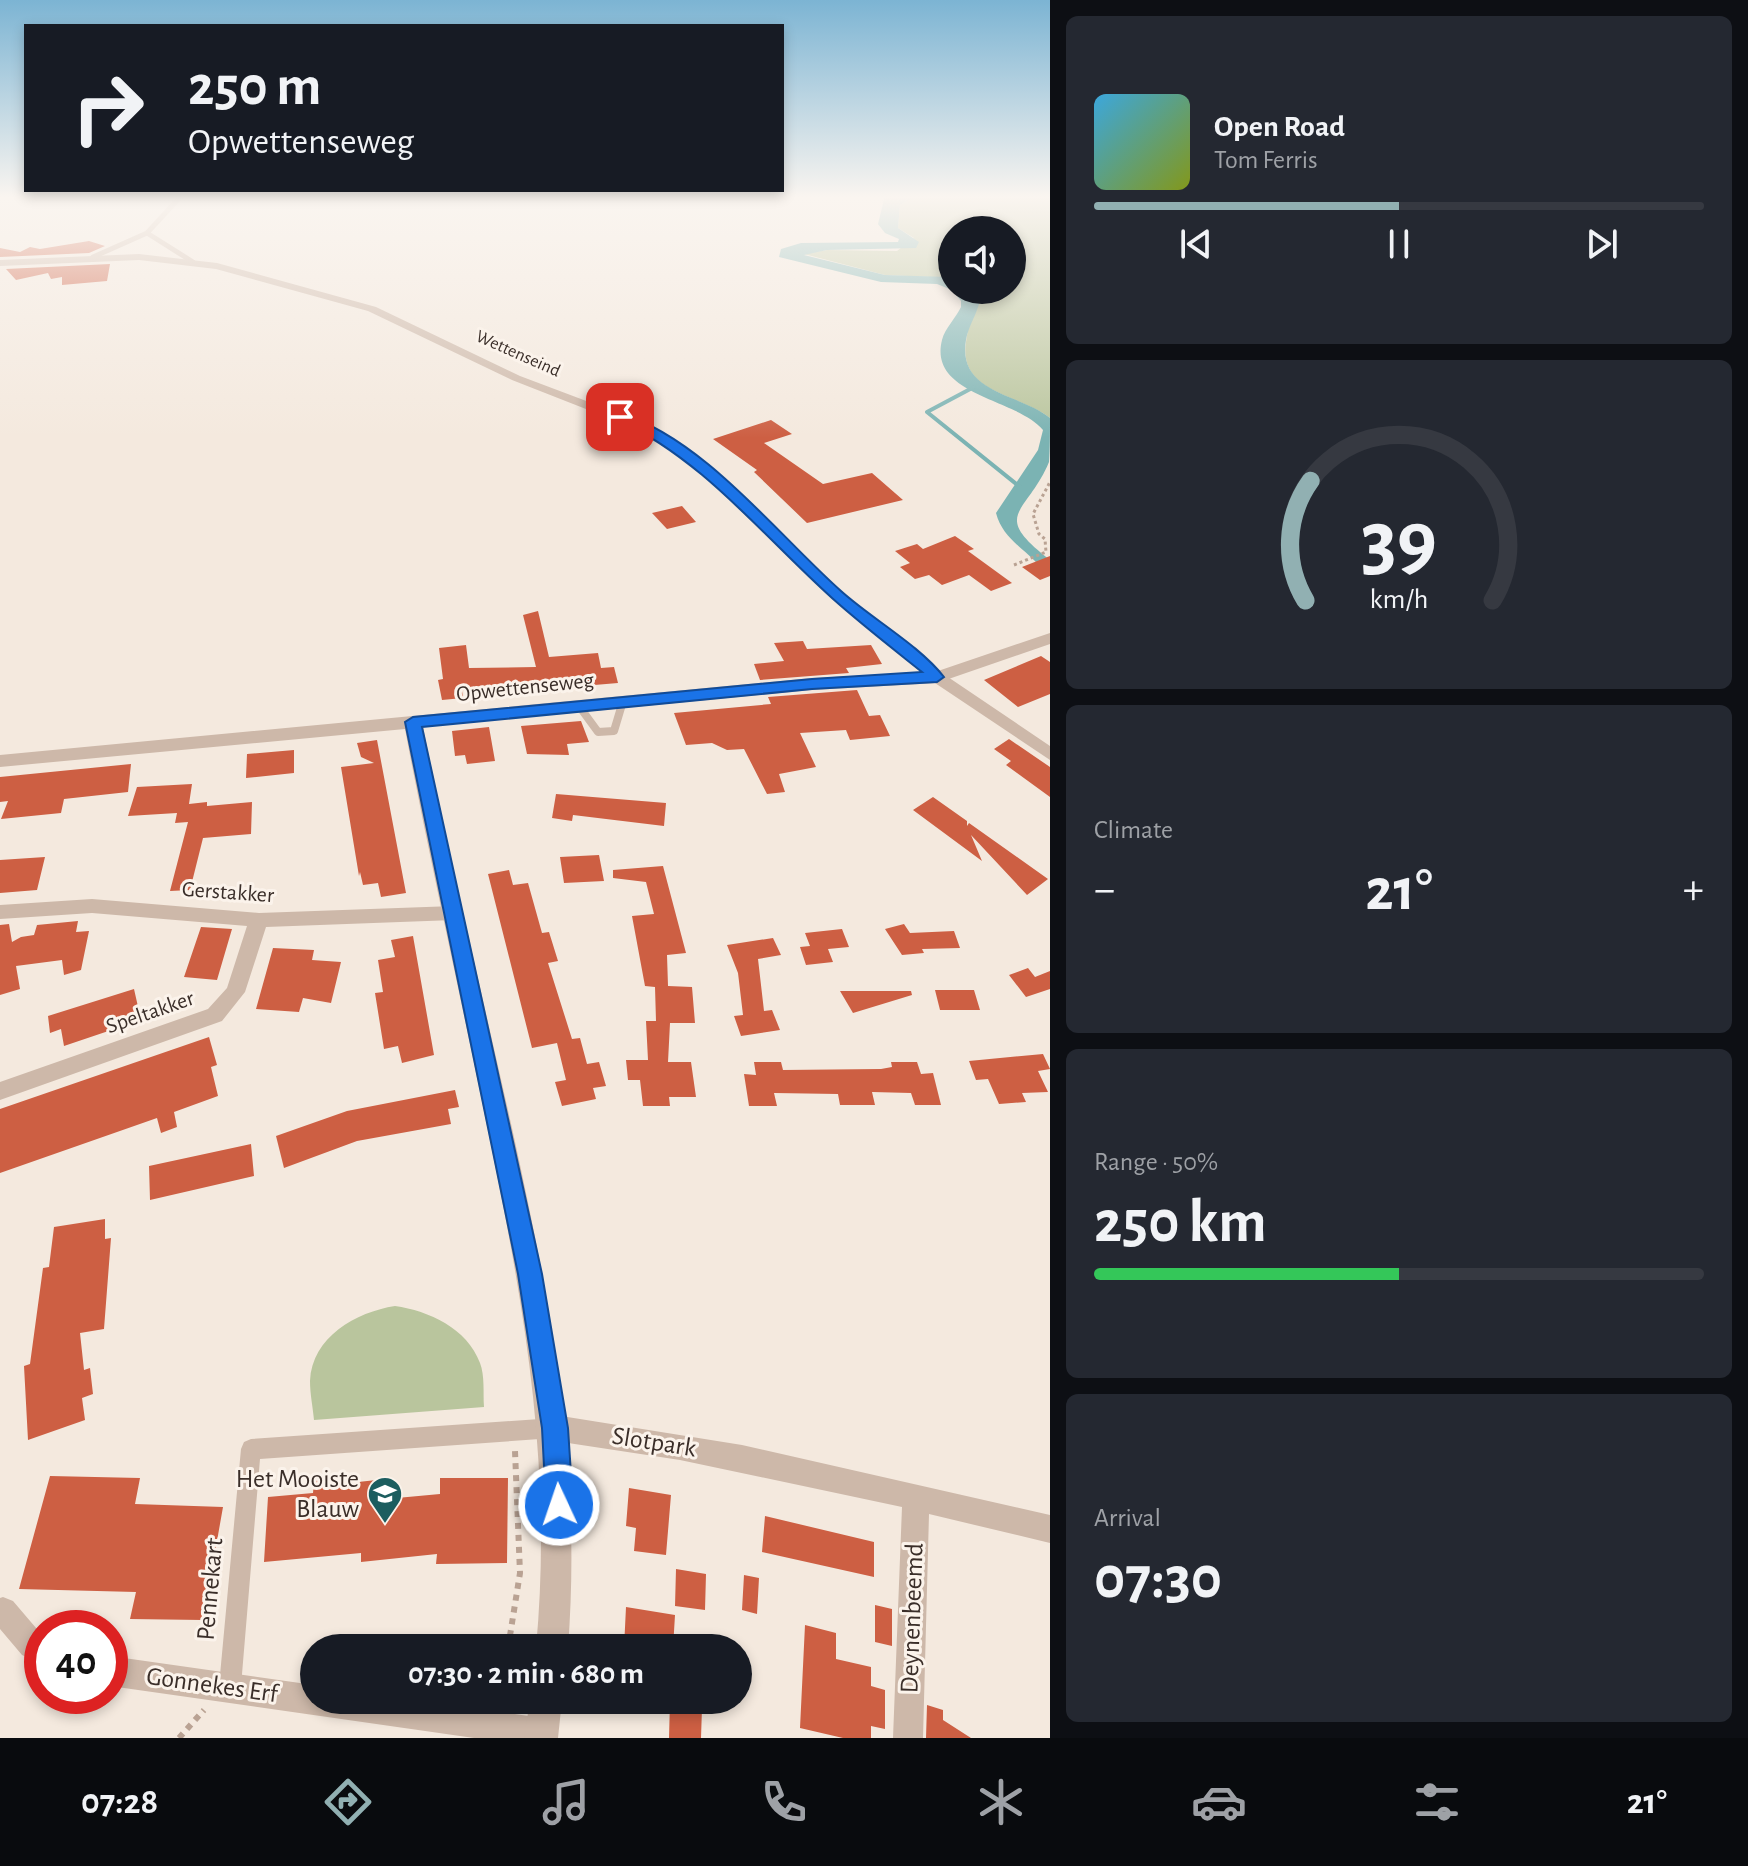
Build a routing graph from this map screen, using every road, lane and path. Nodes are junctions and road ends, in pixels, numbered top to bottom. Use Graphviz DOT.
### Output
graph roads {
  1 [pos="247,276"];
  2 [pos="1050,482"];
  3 [pos="1014,565"];
  4 [pos="1050,638"];
  5 [pos="937,677"];
  6 [pos="623,701"];
  7 [pos="579,706"];
  8 [pos="413,722"];
  9 [pos="1050,754"];
  10 [pos="0,761"];
  11 [pos="0,912"];
  12 [pos="454,913"];
  13 [pos="259,920"];
  14 [pos="0,1091"];
  15 [pos="555,1428"];
  16 [pos="514,1430"];
  17 [pos="251,1449"];
  18 [pos="916,1498"];
  19 [pos="1050,1529"];
  20 [pos="1,1608"];
  21 [pos="510,1634"];
  22 [pos="553,1634"];
  23 [pos="24,1635"];
  24 [pos="128,1673"];
  25 [pos="230,1686"];
  26 [pos="300,1698"];
  27 [pos="403,1714"];
  28 [pos="544,1714"];
  29 [pos="541,1736"];
  30 [pos="908,1738"];
  1 -- 5 [label="street, Wettenseind"];
  2 -- 3 [label="path"];
  4 -- 5 [label="street, Opwettenseweg"];
  5 -- 6 [label="street, Opwettenseweg"];
  5 -- 9 [label="street, Wettenseind"];
  6 -- 7 [label="street, Opwettenseweg"];
  6 -- 7 [label="lane"];
  7 -- 8 [label="street, Opwettenseweg"];
  8 -- 10 [label="street, Opwettenseweg"];
  8 -- 12 [label="street"];
  11 -- 13 [label="street, Gerstakker"];
  12 -- 13 [label="street, Gerstakker"];
  12 -- 15 [label="street"];
  13 -- 14 [label="street, Speltakker"];
  15 -- 16 [label="street, Slotpark"];
  15 -- 18 [label="street, Slotpark"];
  15 -- 22 [label="street"];
  16 -- 17 [label="street, Slotpark"];
  16 -- 21 [label="path"];
  17 -- 25 [label="street, Pennekart"];
  18 -- 19 [label="street, Slotpark"];
  18 -- 30 [label="street, Deynenbeemd"];
  20 -- 23 [label="street"];
  24 -- 25 [label="street, Gonnekes Erf"];
  25 -- 26 [label="street, Gonnekes Erf"];
  27 -- 29 [label="street, Gonnekes Erf"];
  28 -- 29 [label="street"];
}
